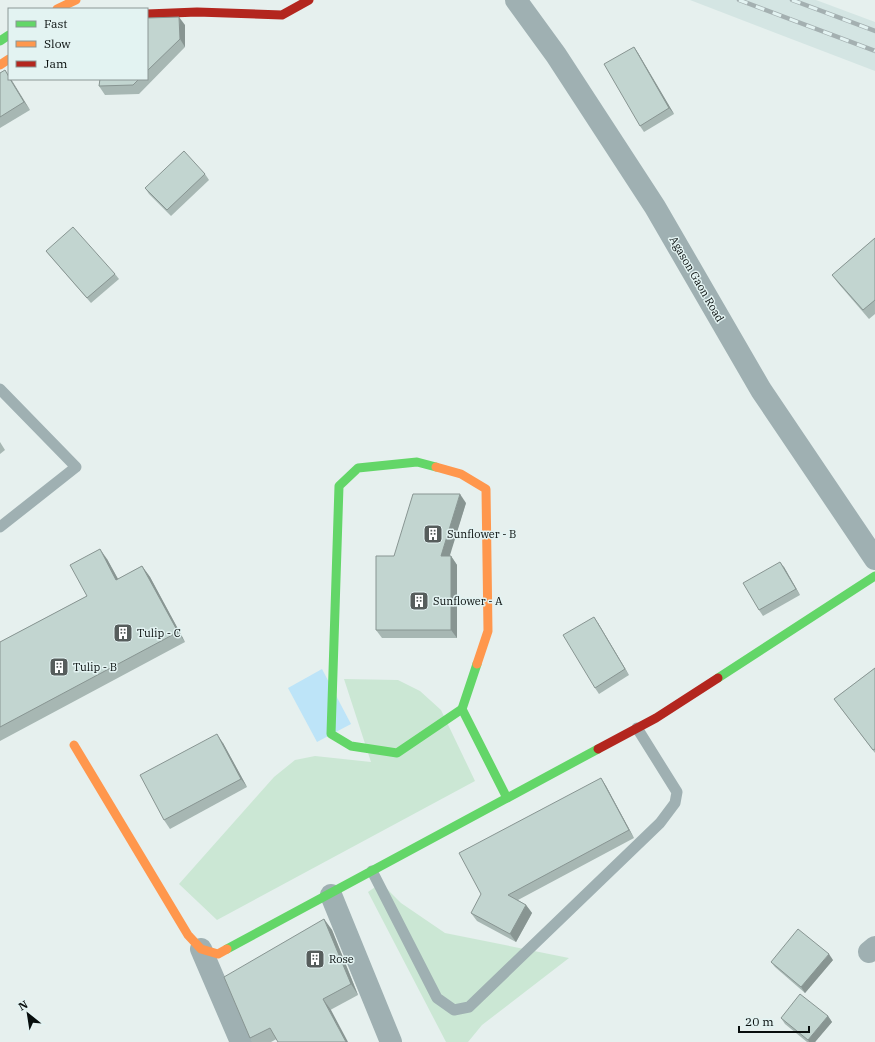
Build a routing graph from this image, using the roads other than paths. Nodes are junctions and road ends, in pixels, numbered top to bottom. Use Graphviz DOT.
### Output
graph roads {
  1 [pos="76,0"];
  2 [pos="309,0"];
  3 [pos="516,0"];
  4 [pos="59,8"];
  5 [pos="148,14"];
  6 [pos="0,389"];
  7 [pos="0,527"];
  8 [pos="875,560"];
  9 [pos="875,576"];
  10 [pos="462,709"];
  11 [pos="637,728"];
  12 [pos="74,745"];
  13 [pos="507,798"];
  14 [pos="372,871"];
  15 [pos="331,894"];
  16 [pos="201,949"];
  17 [pos="241,1042"];
  18 [pos="392,1042"];
  1 -- 4 [label="street"];
  2 -- 5 [label="street"];
  3 -- 8 [label="street, Agason Gaon Road"];
  6 -- 7 [label="lane"];
  9 -- 11 [label="street"];
  10 -- 10 [label="street"];
  10 -- 13 [label="street"];
  11 -- 13 [label="street"];
  11 -- 14 [label="lane"];
  12 -- 16 [label="street"];
  13 -- 14 [label="street"];
  14 -- 15 [label="street"];
  15 -- 16 [label="street"];
  15 -- 18 [label="street"];
  16 -- 17 [label="street"];
}
